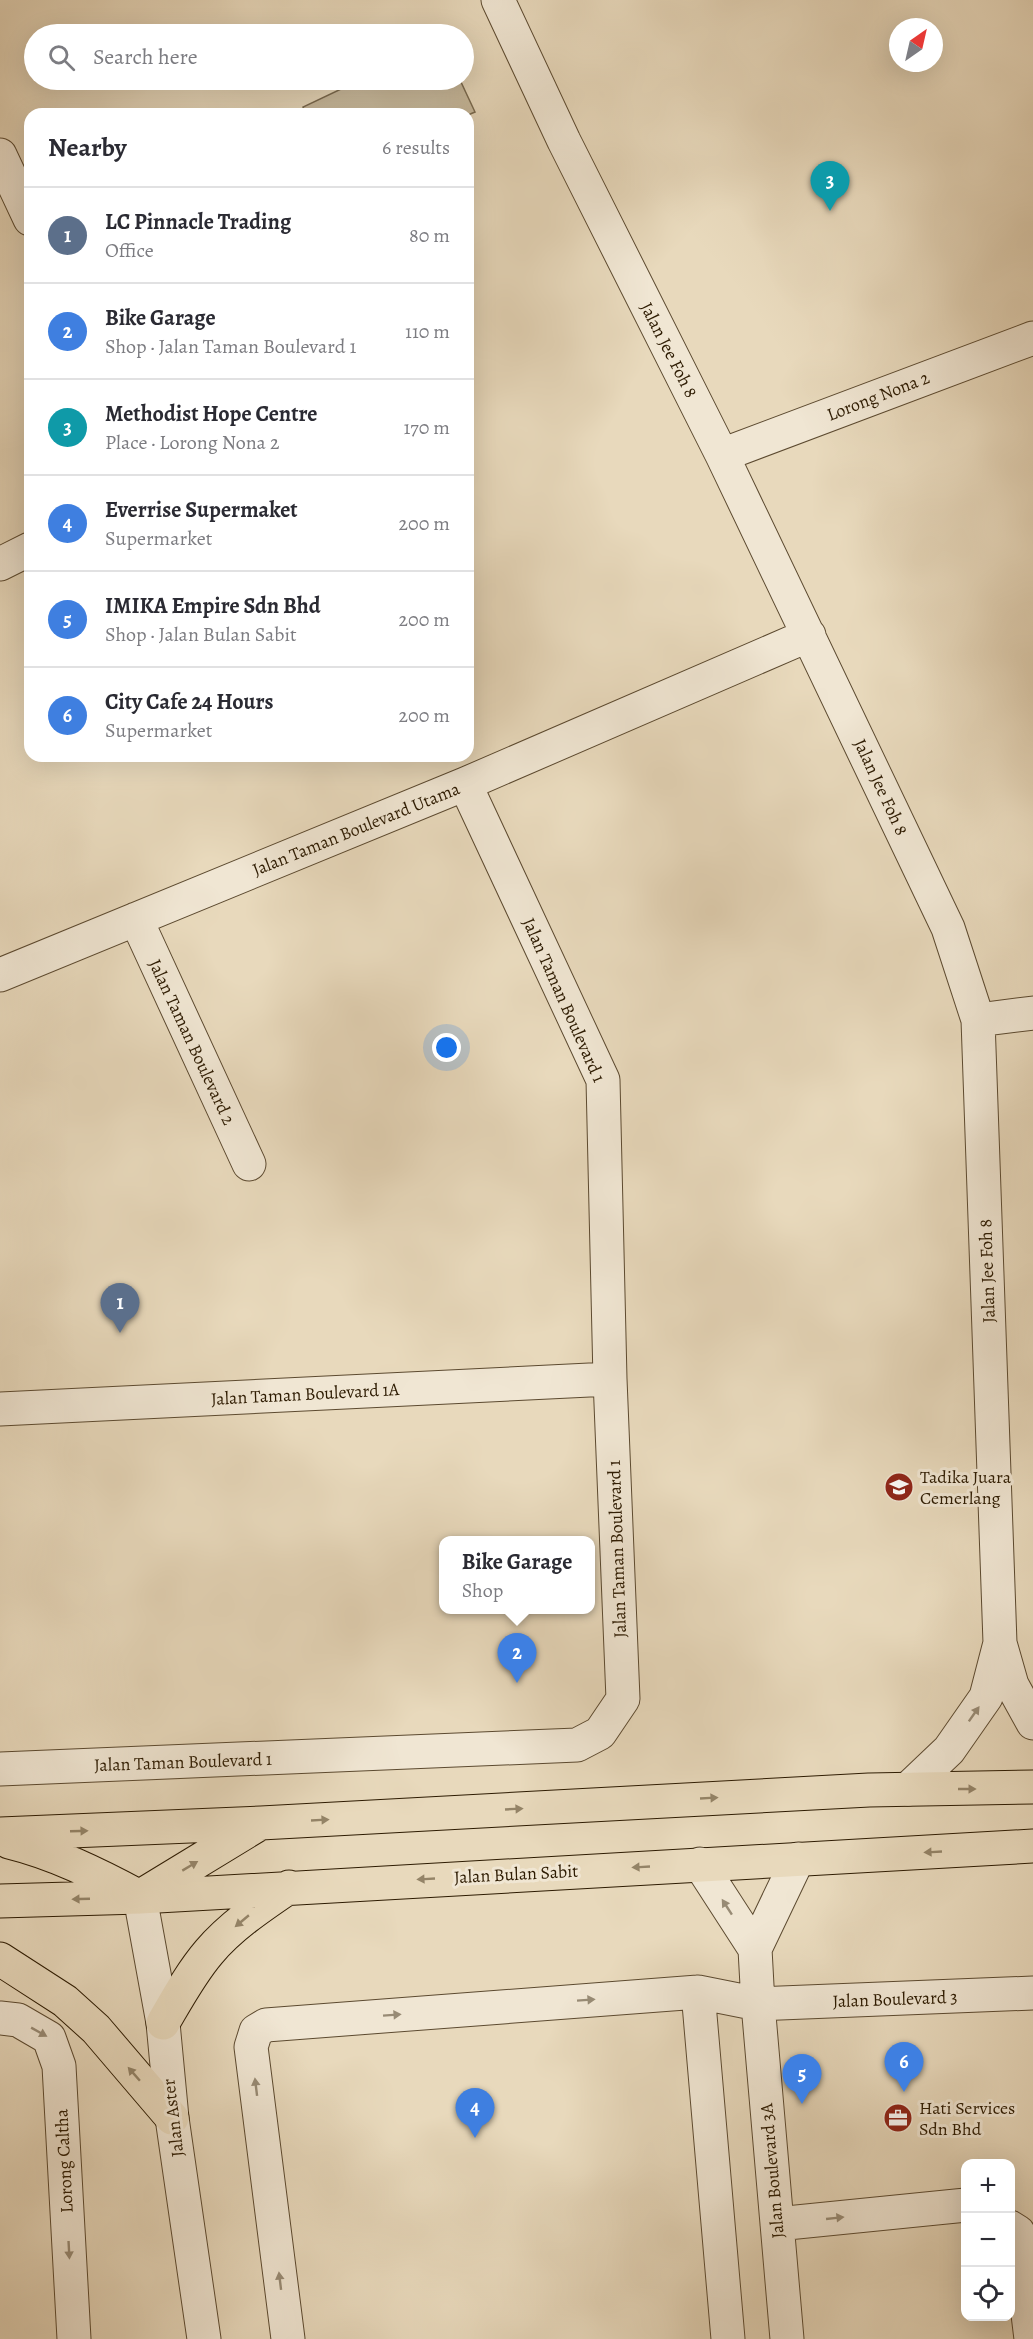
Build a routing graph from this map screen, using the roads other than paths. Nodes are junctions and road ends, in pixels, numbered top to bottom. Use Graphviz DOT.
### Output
graph roads {
  1 [pos="498,0"];
  2 [pos="0,155"];
  3 [pos="24,206"];
  4 [pos="1033,338"];
  5 [pos="722,455"];
  6 [pos="24,552"];
  7 [pos="0,564"];
  8 [pos="809,635"];
  9 [pos="465,784"];
  10 [pos="136,919"];
  11 [pos="0,975"];
  12 [pos="1033,1013"];
  13 [pos="978,1020"];
  14 [pos="249,1164"];
  15 [pos="610,1378"];
  16 [pos="0,1409"];
  17 [pos="999,1643"];
  18 [pos="1033,1723"];
  19 [pos="0,1769"];
  20 [pos="1033,1787"];
  21 [pos="908,1789"];
  22 [pos="261,1823"];
  23 [pos="0,1834"];
  24 [pos="0,1840"];
  25 [pos="1033,1846"];
  26 [pos="798,1859"];
  27 [pos="700,1864"];
  28 [pos="289,1887"];
  29 [pos="140,1897"];
  30 [pos="0,1901"];
  31 [pos="755,1949"];
  32 [pos="0,1959"];
  33 [pos="698,1992"];
  34 [pos="1033,1993"];
  35 [pos="758,2004"];
  36 [pos="0,2018"];
  37 [pos="163,2023"];
  38 [pos="172,2118"];
  39 [pos="961,2206"];
  40 [pos="777,2224"];
  41 [pos="1015,2230"];
  42 [pos="1030,2300"];
  43 [pos="74,2339"];
  44 [pos="204,2339"];
  45 [pos="288,2339"];
  46 [pos="728,2339"];
  47 [pos="787,2339"];
  48 [pos="1030,2339"];
  1 -- 5 [label="street, Jalan Jee Foh 8"];
  2 -- 3 [label="street"];
  4 -- 5 [label="street, Lorong Nona 2"];
  5 -- 8 [label="street, Jalan Jee Foh 8"];
  6 -- 7 [label="street"];
  8 -- 9 [label="street, Jalan Taman Boulevard Utama"];
  8 -- 13 [label="street, Jalan Jee Foh 8"];
  9 -- 10 [label="street, Jalan Taman Boulevard Utama"];
  9 -- 15 [label="street, Jalan Taman Boulevard 1"];
  10 -- 11 [label="street, Jalan Taman Boulevard Utama"];
  10 -- 14 [label="street, Jalan Taman Boulevard 2"];
  12 -- 13 [label="street"];
  13 -- 17 [label="street, Jalan Jee Foh 8"];
  15 -- 16 [label="street, Jalan Taman Boulevard 1A"];
  15 -- 19 [label="street, Jalan Taman Boulevard 1"];
  17 -- 18 [label="street, Jalan Jee Foh 8"];
  21 -- 17 [label="street, Jalan Jee Foh 8, one-way"];
  21 -- 20 [label="main road, one-way"];
  22 -- 21 [label="main road, one-way"];
  23 -- 22 [label="main road, one-way"];
  29 -- 22 [label="main road, one-way"];
  24 -- 29 [label="main road"];
  25 -- 26 [label="main road, Jalan Bulan Sabit, one-way"];
  26 -- 27 [label="main road, Jalan Bulan Sabit"];
  26 -- 31 [label="street"];
  27 -- 28 [label="main road, Jalan Bulan Sabit, one-way"];
  31 -- 27 [label="street, one-way"];
  28 -- 29 [label="main road, Jalan Bulan Sabit"];
  28 -- 37 [label="main road, one-way"];
  29 -- 30 [label="main road, Jalan Bulan Sabit, one-way"];
  29 -- 37 [label="street, Jalan Aster"];
  31 -- 35 [label="street, Jalan Boulevard 3A"];
  38 -- 32 [label="main road, one-way"];
  33 -- 35 [label="street, Jalan Boulevard 3"];
  45 -- 33 [label="street, Jalan Boulevard 3, one-way"];
  33 -- 46 [label="street"];
  34 -- 35 [label="street, Jalan Boulevard 3"];
  35 -- 40 [label="street, Jalan Boulevard 3A"];
  36 -- 43 [label="street, Lorong Caltha, one-way"];
  37 -- 38 [label="street, Jalan Aster"];
  38 -- 44 [label="street, Jalan Aster"];
  40 -- 39 [label="street, one-way"];
  40 -- 47 [label="street, Jalan Boulevard 3A"];
  41 -- 42 [label="street"];
  42 -- 48 [label="street"];
}
